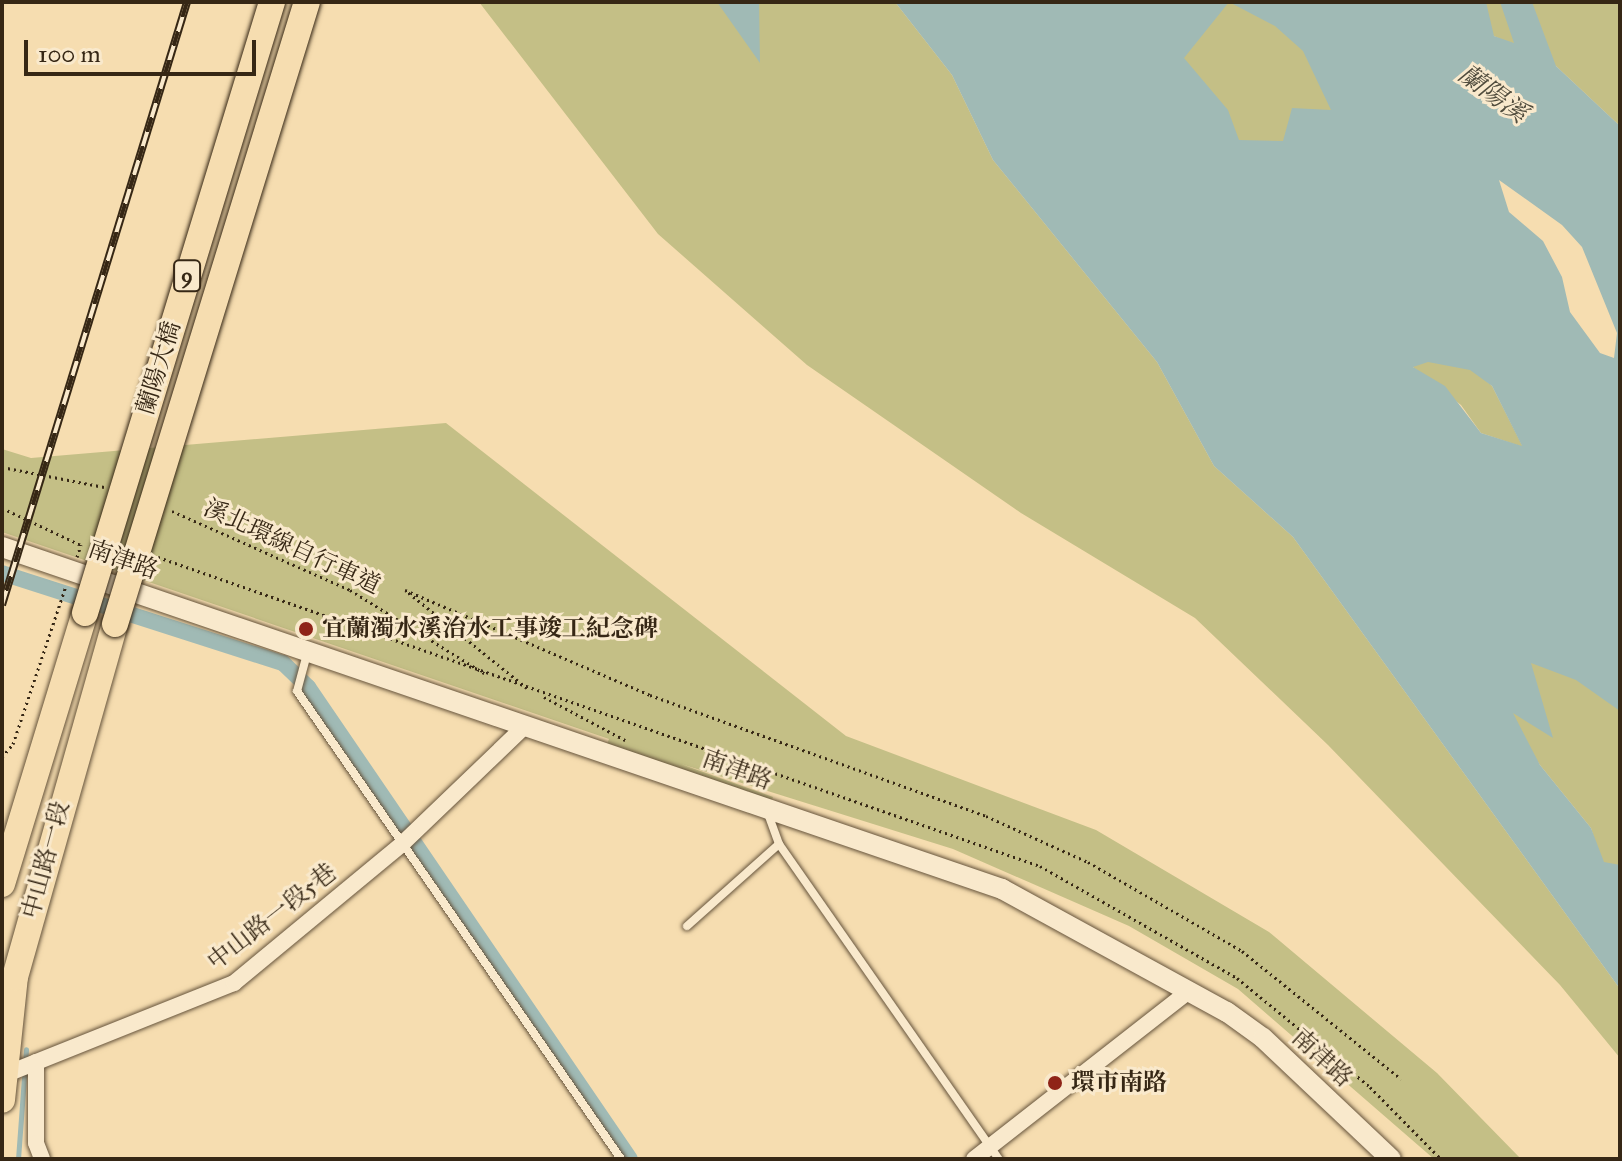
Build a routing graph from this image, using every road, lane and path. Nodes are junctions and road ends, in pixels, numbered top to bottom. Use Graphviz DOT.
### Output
graph roads {
  1 [pos="272,2"];
  2 [pos="307,2"];
  3 [pos="2,467"];
  4 [pos="113,490"];
  5 [pos="2,508"];
  6 [pos="165,509"];
  7 [pos="2,547"];
  8 [pos="92,548"];
  9 [pos="148,554"];
  10 [pos="76,559"];
  11 [pos="71,572"];
  12 [pos="309,650"];
  13 [pos="526,725"];
  14 [pos="2,757"];
  15 [pos="654,768"];
  16 [pos="766,808"];
  17 [pos="409,837"];
  18 [pos="779,844"];
  19 [pos="2,884"];
  20 [pos="287,892"];
  21 [pos="687,926"];
  22 [pos="301,928"];
  23 [pos="1190,990"];
  24 [pos="36,1062"];
  25 [pos="1401,1079"];
  26 [pos="3,1087"];
  27 [pos="995,1153"];
  28 [pos="42,1159"];
  29 [pos="621,1159"];
  30 [pos="974,1159"];
  31 [pos="1391,1159"];
  1 -- 8 [label="main road, 蘭陽大橋 / 9, bridge"];
  2 -- 9 [label="main road, 蘭陽大橋 / 9, bridge"];
  3 -- 4 [label="path"];
  5 -- 8 [label="path"];
  6 -- 9 [label="path, 溪北環線自行車道"];
  7 -- 12 [label="street, 南津路"];
  8 -- 10 [label="path"];
  8 -- 19 [label="main road, 中山路一段 / 9, bridge"];
  9 -- 26 [label="main road, 中山路一段 / 9, bridge"];
  11 -- 14 [label="path"];
  12 -- 13 [label="street, 南津路"];
  12 -- 17 [label="lane"];
  13 -- 15 [label="street, 南津路"];
  13 -- 17 [label="street, 中山路一段5巷"];
  15 -- 16 [label="street, 南津路"];
  15 -- 25 [label="path"];
  16 -- 18 [label="lane"];
  16 -- 23 [label="street, 南津路"];
  17 -- 22 [label="street, 中山路一段5巷"];
  17 -- 29 [label="lane"];
  18 -- 21 [label="lane"];
  18 -- 27 [label="lane"];
  20 -- 22 [label="path"];
  22 -- 24 [label="street, 中山路一段5巷"];
  23 -- 27 [label="street"];
  23 -- 31 [label="street, 南津路"];
  24 -- 26 [label="street, 中山路一段5巷"];
  24 -- 28 [label="street"];
  27 -- 30 [label="street"];
}
